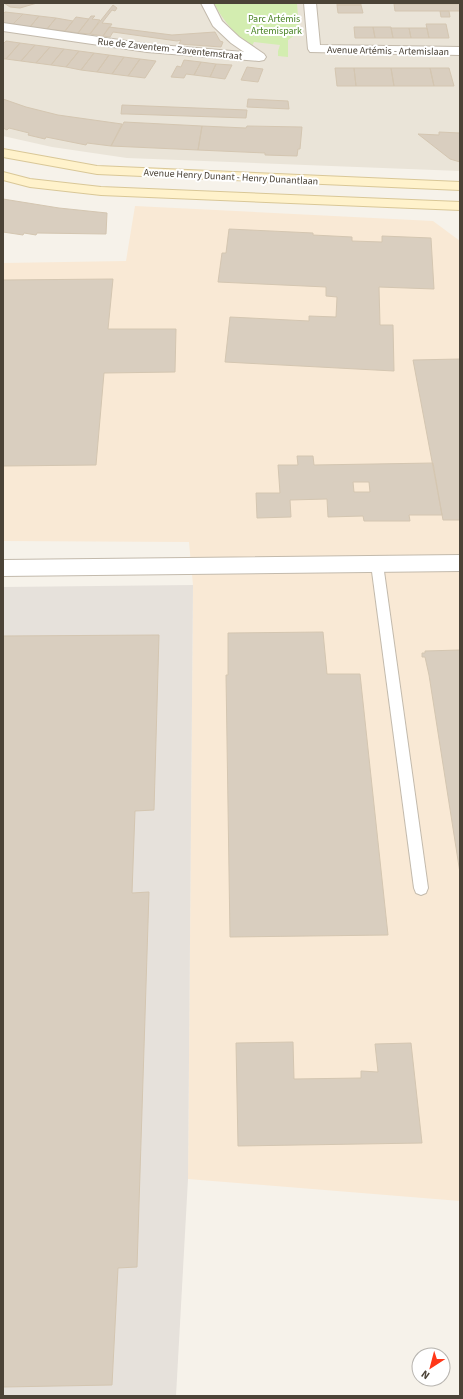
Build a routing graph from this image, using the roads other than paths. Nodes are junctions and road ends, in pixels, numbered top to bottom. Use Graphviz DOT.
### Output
graph roads {
  1 [pos="207,3"];
  2 [pos="310,3"];
  3 [pos="3,27"];
  4 [pos="460,51"];
  5 [pos="3,153"];
  6 [pos="3,176"];
  7 [pos="460,186"];
  8 [pos="460,206"];
  9 [pos="460,563"];
  10 [pos="377,564"];
  11 [pos="3,568"];
  12 [pos="421,888"];
  1 -- 3 [label="street, Rue de Zaventem - Zaventemstraat"];
  2 -- 4 [label="street, Avenue Artémis - Artemislaan"];
  5 -- 7 [label="street, Avenue Henry Dunant - Henry Dunantlaan"];
  6 -- 8 [label="street, Avenue Henry Dunant - Henry Dunantlaan"];
  9 -- 10 [label="street"];
  10 -- 11 [label="street"];
  10 -- 12 [label="lane"];
}
